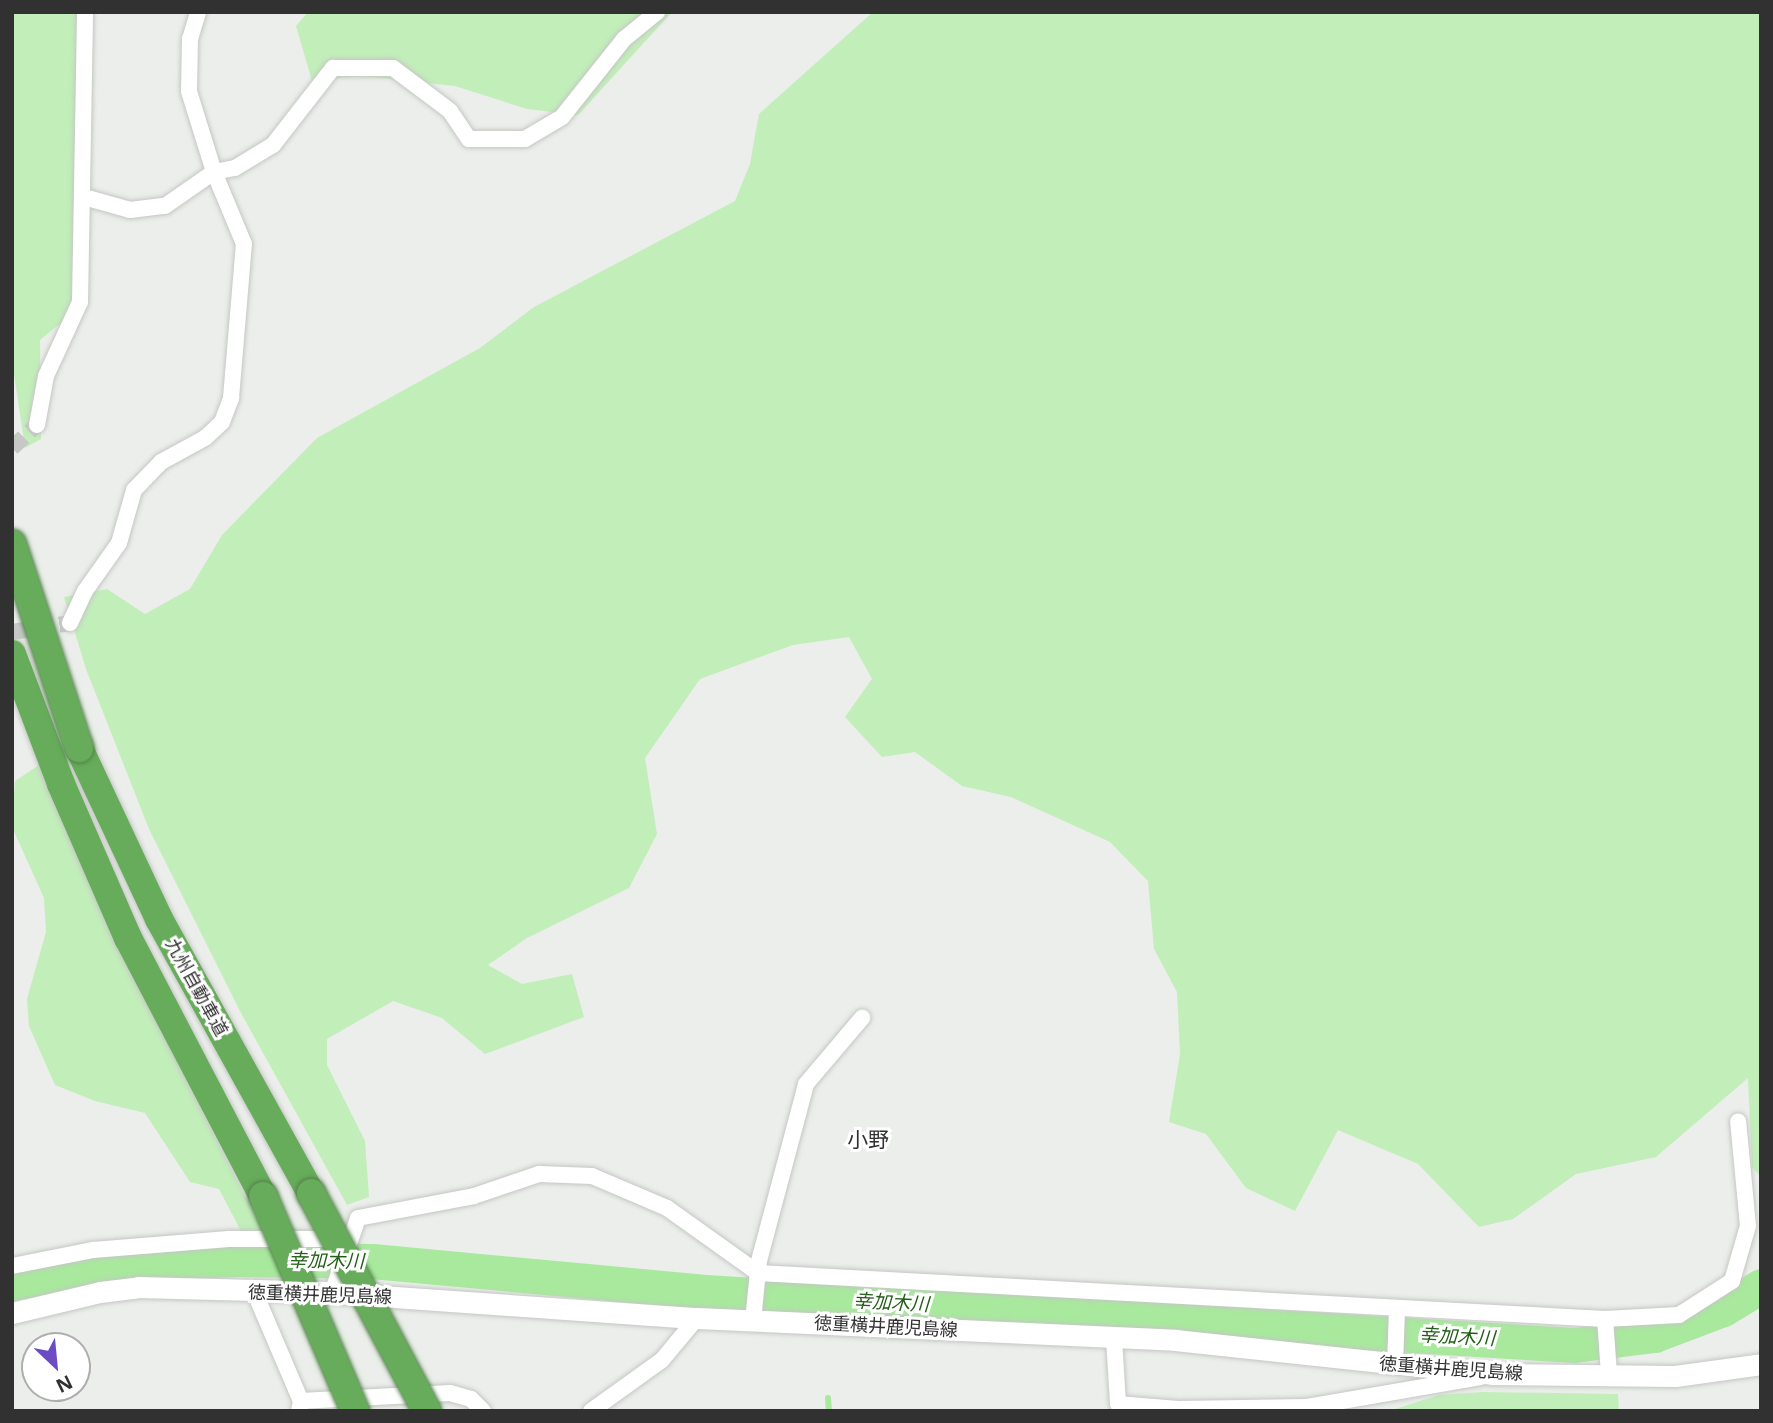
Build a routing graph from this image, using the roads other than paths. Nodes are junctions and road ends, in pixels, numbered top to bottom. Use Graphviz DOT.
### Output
graph roads {
  1 [pos="85,12"];
  2 [pos="198,12"];
  3 [pos="657,12"];
  4 [pos="214,172"];
  5 [pos="83,197"];
  6 [pos="37,425"];
  7 [pos="12,544"];
  8 [pos="69,623"];
  9 [pos="12,653"];
  10 [pos="862,1018"];
  11 [pos="1738,1121"];
  12 [pos="348,1246"];
  13 [pos="12,1266"];
  14 [pos="757,1276"];
  15 [pos="334,1289"];
  16 [pos="254,1291"];
  17 [pos="1397,1310"];
  18 [pos="12,1313"];
  19 [pos="697,1318"];
  20 [pos="1605,1319"];
  21 [pos="753,1321"];
  22 [pos="1114,1338"];
  23 [pos="1761,1364"];
  24 [pos="1395,1366"];
  25 [pos="1492,1374"];
  26 [pos="1609,1374"];
  27 [pos="300,1406"];
  28 [pos="355,1411"];
  29 [pos="427,1411"];
  30 [pos="483,1411"];
  31 [pos="591,1411"];
  1 -- 5 [label="street"];
  2 -- 4 [label="street"];
  3 -- 4 [label="street"];
  4 -- 5 [label="street"];
  4 -- 8 [label="street"];
  5 -- 6 [label="street"];
  7 -- 29 [label="highway, 九州自動車道, bridge"];
  9 -- 28 [label="highway, bridge"];
  10 -- 14 [label="street"];
  11 -- 20 [label="street"];
  12 -- 13 [label="street"];
  12 -- 14 [label="street"];
  12 -- 15 [label="street"];
  14 -- 17 [label="street"];
  14 -- 21 [label="street"];
  15 -- 16 [label="main road, 徳重横井鹿児島線"];
  15 -- 19 [label="main road, 徳重横井鹿児島線"];
  16 -- 18 [label="main road, 徳重横井鹿児島線"];
  16 -- 27 [label="street"];
  17 -- 20 [label="street"];
  17 -- 24 [label="street"];
  19 -- 21 [label="main road, 徳重横井鹿児島線"];
  19 -- 31 [label="street"];
  20 -- 26 [label="street"];
  21 -- 22 [label="main road, 徳重横井鹿児島線"];
  22 -- 24 [label="main road, 徳重横井鹿児島線"];
  22 -- 25 [label="street"];
  23 -- 26 [label="main road, 徳重横井鹿児島線"];
  24 -- 25 [label="main road, 徳重横井鹿児島線"];
  25 -- 26 [label="main road, 徳重横井鹿児島線"];
  27 -- 30 [label="street"];
}
